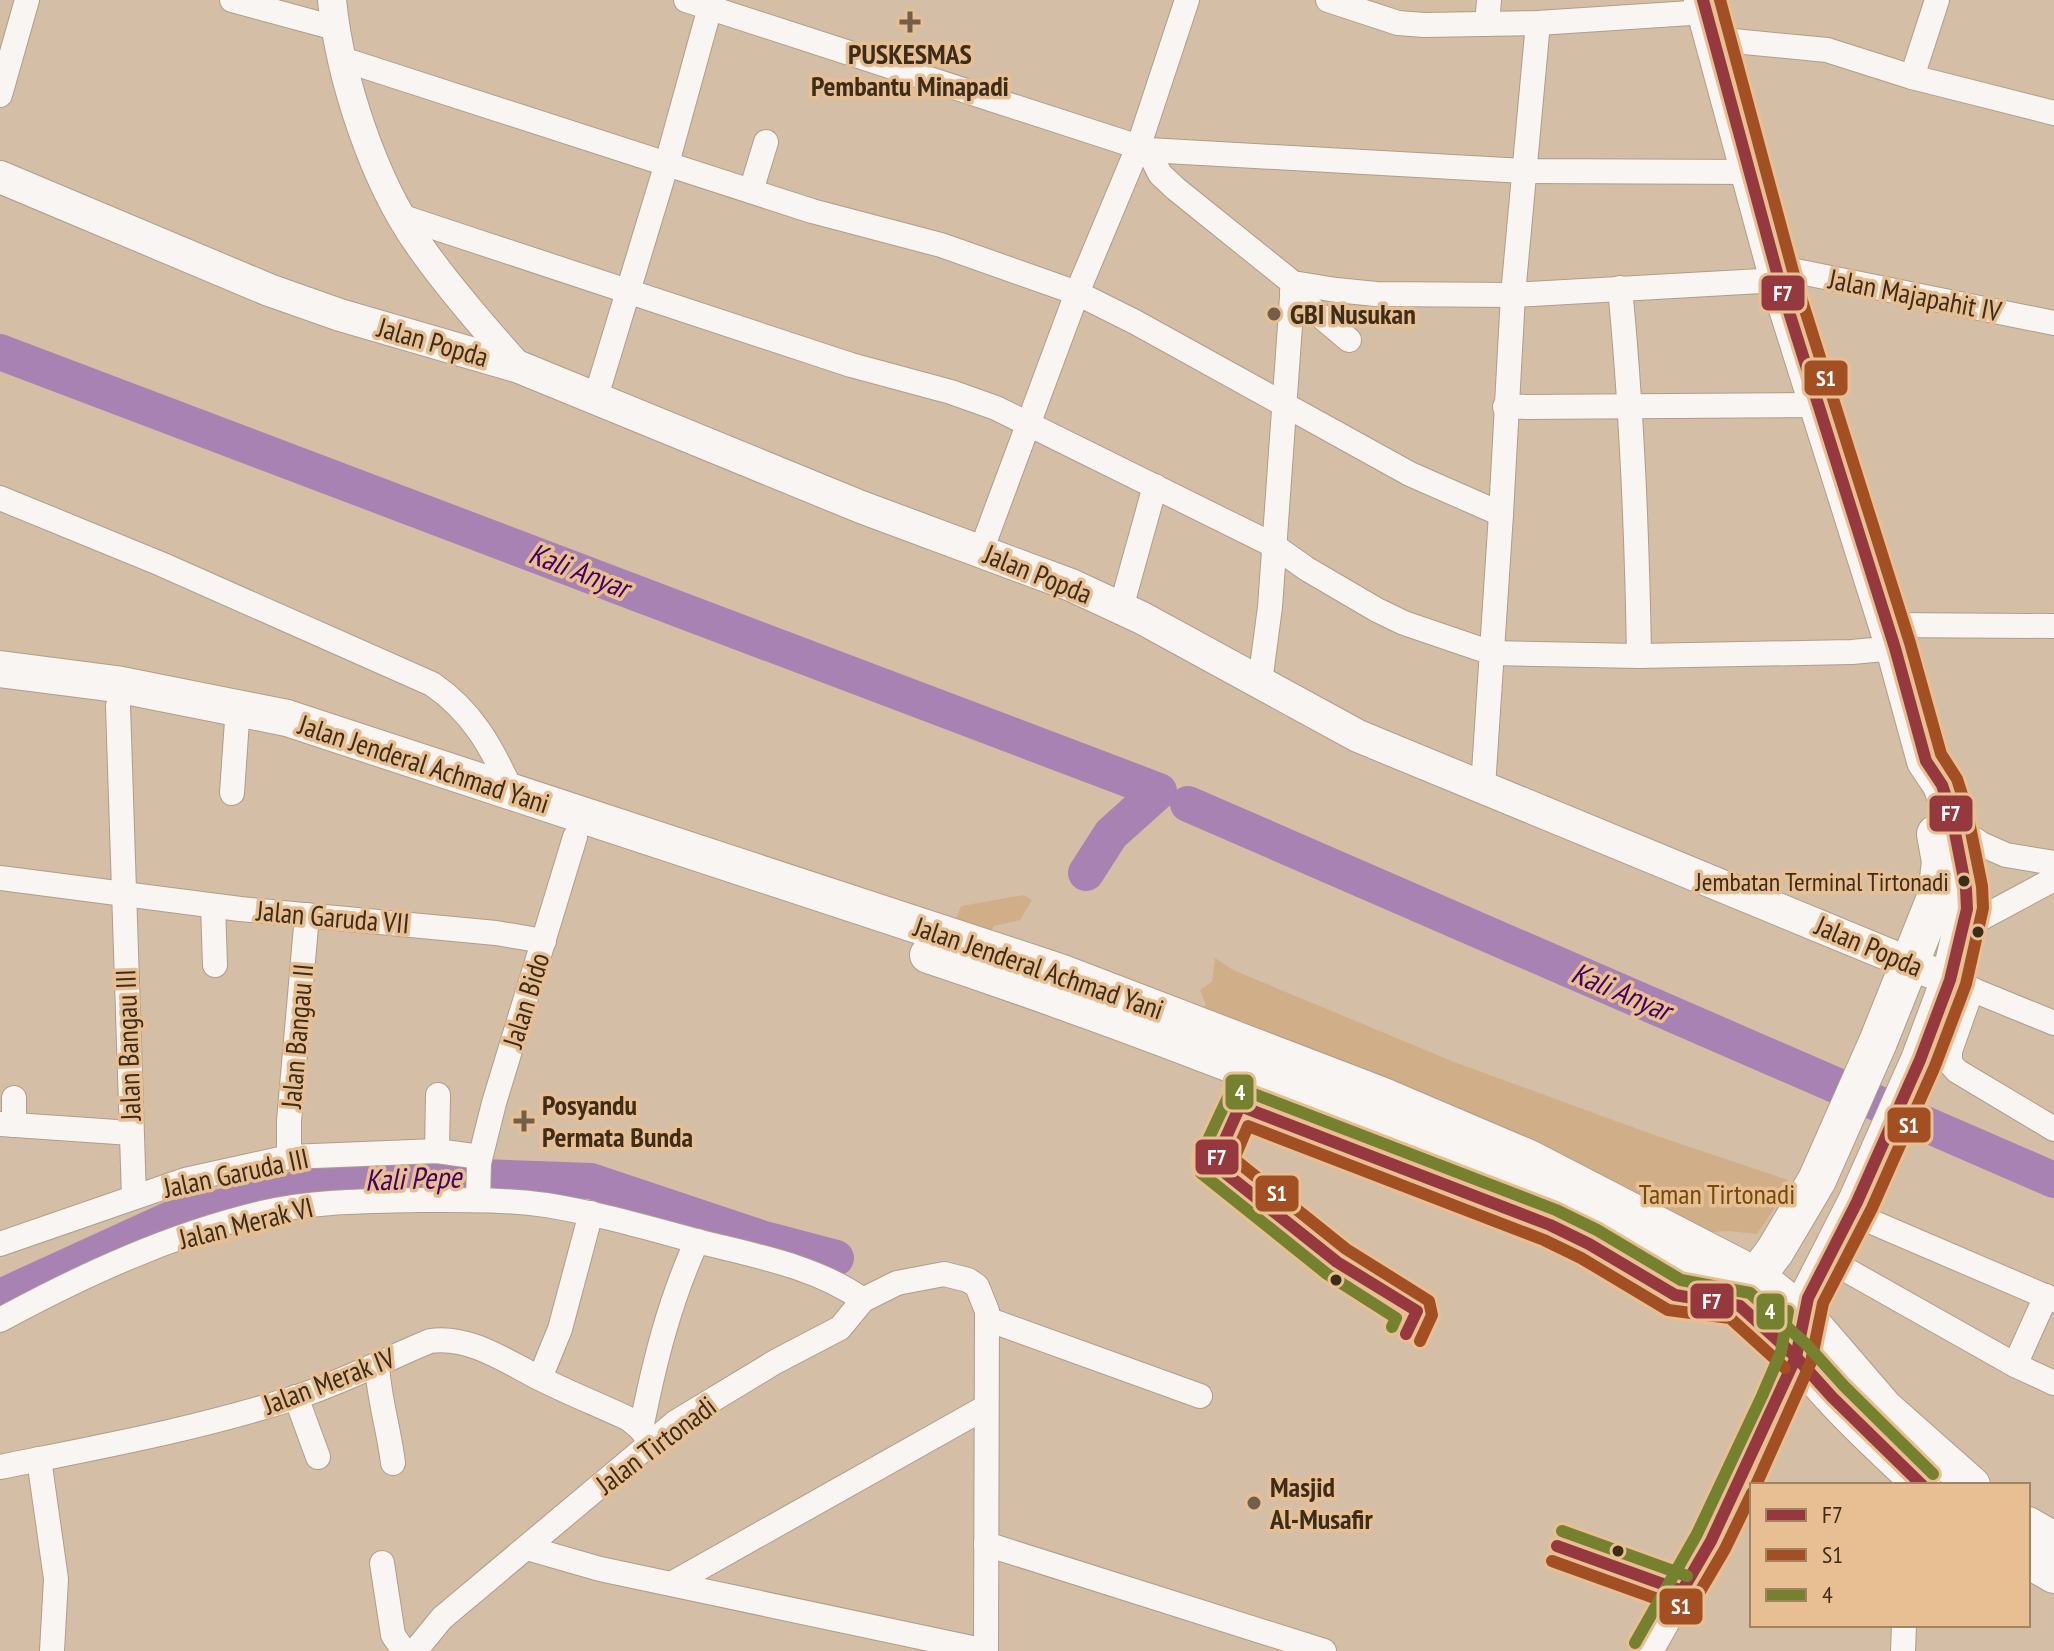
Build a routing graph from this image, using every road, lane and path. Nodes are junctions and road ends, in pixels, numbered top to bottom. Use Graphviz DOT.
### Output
graph roads {
  1 [pos="27,0"];
  2 [pos="232,0"];
  3 [pos="686,0"];
  4 [pos="1187,0"];
  5 [pos="1328,0"];
  6 [pos="1937,0"];
  7 [pos="711,4"];
  8 [pos="1488,12"];
  9 [pos="334,14"];
  10 [pos="1707,17"];
  11 [pos="1538,23"];
  12 [pos="342,59"];
  13 [pos="1912,77"];
  14 [pos="0,95"];
  15 [pos="2054,113"];
  16 [pos="766,142"];
  17 [pos="1143,147"];
  18 [pos="667,163"];
  19 [pos="1524,171"];
  20 [pos="1751,172"];
  21 [pos="0,177"];
  22 [pos="751,191"];
  23 [pos="403,217"];
  24 [pos="1777,274"];
  25 [pos="1292,288"];
  26 [pos="1620,288"];
  27 [pos="628,291"];
  28 [pos="1077,293"];
  29 [pos="1513,295"];
  30 [pos="2054,323"];
  31 [pos="1349,340"];
  32 [pos="519,367"];
  33 [pos="595,400"];
  34 [pos="1283,405"];
  35 [pos="1818,405"];
  36 [pos="1505,407"];
  37 [pos="1632,407"];
  38 [pos="1028,424"];
  39 [pos="1155,486"];
  40 [pos="0,498"];
  41 [pos="1501,514"];
  42 [pos="1273,545"];
  43 [pos="981,551"];
  44 [pos="1121,608"];
  45 [pos="2054,626"];
  46 [pos="1891,637"];
  47 [pos="1492,653"];
  48 [pos="1639,656"];
  49 [pos="0,669"];
  50 [pos="1260,682"];
  51 [pos="0,690"];
  52 [pos="118,706"];
  53 [pos="237,718"];
  54 [pos="1483,787"];
  55 [pos="512,792"];
  56 [pos="232,793"];
  57 [pos="1943,822"];
  58 [pos="575,837"];
  59 [pos="2054,863"];
  60 [pos="0,878"];
  61 [pos="2054,879"];
  62 [pos="123,893"];
  63 [pos="800,900"];
  64 [pos="213,906"];
  65 [pos="307,915"];
  66 [pos="1925,927"];
  67 [pos="1963,928"];
  68 [pos="544,941"];
  69 [pos="1911,962"];
  70 [pos="215,965"];
  71 [pos="1961,985"];
  72 [pos="2054,1023"];
  73 [pos="438,1095"];
  74 [pos="14,1098"];
  75 [pos="7,1124"];
  76 [pos="2054,1129"];
  77 [pos="131,1133"];
  78 [pos="437,1151"];
  79 [pos="289,1157"];
  80 [pos="478,1176"];
  81 [pos="134,1197"];
  82 [pos="1854,1208"];
  83 [pos="591,1213"];
  84 [pos="697,1241"];
  85 [pos="0,1244"];
  86 [pos="1827,1259"];
  87 [pos="1747,1289"];
  88 [pos="2050,1298"];
  89 [pos="863,1300"];
  90 [pos="1804,1314"];
  91 [pos="987,1319"];
  92 [pos="0,1320"];
  93 [pos="1796,1357"];
  94 [pos="377,1365"];
  95 [pos="2015,1365"];
  96 [pos="540,1378"];
  97 [pos="2054,1383"];
  98 [pos="1844,1385"];
  99 [pos="1200,1396"];
  100 [pos="296,1397"];
  101 [pos="986,1407"];
  102 [pos="646,1436"];
  103 [pos="318,1457"];
  104 [pos="39,1459"];
  105 [pos="393,1463"];
  106 [pos="0,1467"];
  107 [pos="1920,1483"];
  108 [pos="1970,1483"];
  109 [pos="2030,1526"];
  110 [pos="2054,1540"];
  111 [pos="986,1544"];
  112 [pos="527,1548"];
  113 [pos="2030,1561"];
  114 [pos="382,1563"];
  115 [pos="2054,1575"];
  116 [pos="673,1583"];
  117 [pos="1904,1627"];
  118 [pos="52,1651"];
  119 [pos="404,1651"];
  120 [pos="415,1651"];
  121 [pos="986,1651"];
  122 [pos="1324,1651"];
  123 [pos="1649,1651"];
  124 [pos="1903,1651"];
  1 -- 14 [label="street"];
  2 -- 9 [label="street"];
  3 -- 7 [label="street"];
  4 -- 17 [label="street"];
  5 -- 8 [label="street"];
  6 -- 13 [label="street"];
  7 -- 17 [label="street"];
  7 -- 18 [label="street"];
  8 -- 11 [label="street"];
  9 -- 12 [label="street"];
  10 -- 11 [label="street"];
  10 -- 13 [label="street"];
  10 -- 20 [label="highway"];
  11 -- 19 [label="street"];
  12 -- 18 [label="street"];
  12 -- 23 [label="street"];
  13 -- 15 [label="street"];
  16 -- 22 [label="street"];
  17 -- 19 [label="street"];
  17 -- 25 [label="street"];
  17 -- 28 [label="street"];
  18 -- 22 [label="street"];
  18 -- 27 [label="street"];
  19 -- 20 [label="street"];
  19 -- 29 [label="street"];
  20 -- 24 [label="highway"];
  21 -- 32 [label="main road, Jalan Popda"];
  22 -- 28 [label="street"];
  23 -- 27 [label="street"];
  23 -- 32 [label="street"];
  24 -- 26 [label="street, Jalan Majapahit IV"];
  24 -- 30 [label="street, Jalan Majapahit IV"];
  24 -- 35 [label="highway"];
  25 -- 29 [label="street, Jalan Majapahit IV"];
  25 -- 31 [label="street"];
  25 -- 34 [label="street"];
  26 -- 29 [label="street, Jalan Majapahit IV"];
  26 -- 37 [label="street"];
  27 -- 33 [label="street"];
  27 -- 38 [label="street"];
  28 -- 34 [label="street"];
  28 -- 38 [label="street"];
  29 -- 36 [label="street"];
  32 -- 33 [label="main road, Jalan Popda"];
  33 -- 43 [label="main road, Jalan Popda"];
  34 -- 41 [label="street"];
  34 -- 42 [label="street"];
  35 -- 37 [label="street"];
  35 -- 46 [label="highway"];
  36 -- 37 [label="street"];
  36 -- 41 [label="street"];
  37 -- 48 [label="street"];
  38 -- 39 [label="street"];
  38 -- 43 [label="street"];
  39 -- 42 [label="street"];
  39 -- 44 [label="street"];
  40 -- 55 [label="street"];
  41 -- 47 [label="street"];
  42 -- 47 [label="street"];
  42 -- 50 [label="street"];
  43 -- 44 [label="main road, Jalan Popda"];
  44 -- 50 [label="main road, Jalan Popda"];
  45 -- 46 [label="street"];
  46 -- 48 [label="street"];
  46 -- 57 [label="highway"];
  47 -- 48 [label="street"];
  47 -- 54 [label="street"];
  49 -- 53 [label="main road, Jalan Jenderal Achmad Yani"];
  50 -- 54 [label="main road, Jalan Popda"];
  51 -- 52 [label="main road, Jalan Jenderal Achmad Yani"];
  52 -- 53 [label="main road, Jalan Jenderal Achmad Yani"];
  52 -- 62 [label="street, Jalan Bangau III"];
  53 -- 55 [label="main road, Jalan Jenderal Achmad Yani"];
  53 -- 56 [label="street"];
  53 -- 58 [label="main road, Jalan Jenderal Achmad Yani"];
  54 -- 69 [label="main road, Jalan Popda"];
  55 -- 63 [label="main road, Jalan Jenderal Achmad Yani"];
  57 -- 59 [label="street"];
  57 -- 66 [label="highway"];
  57 -- 67 [label="highway"];
  58 -- 63 [label="main road, Jalan Jenderal Achmad Yani"];
  58 -- 68 [label="street, Jalan Bido"];
  60 -- 62 [label="street, Jalan Garuda VII"];
  61 -- 67 [label="street"];
  62 -- 64 [label="street, Jalan Garuda VII"];
  62 -- 77 [label="street, Jalan Bangau III"];
  63 -- 87 [label="main road, Jalan Jenderal Achmad Yani"];
  64 -- 65 [label="street, Jalan Garuda VII"];
  64 -- 70 [label="street"];
  65 -- 68 [label="street, Jalan Garuda VII"];
  65 -- 79 [label="street, Jalan Bangau II"];
  66 -- 67 [label="street"];
  66 -- 69 [label="highway"];
  67 -- 71 [label="highway"];
  68 -- 80 [label="street, Jalan Bido"];
  69 -- 71 [label="main road, Jalan Popda"];
  69 -- 87 [label="highway"];
  71 -- 72 [label="street, Jalan Popda"];
  71 -- 76 [label="street"];
  71 -- 82 [label="highway"];
  73 -- 78 [label="street"];
  74 -- 75 [label="street"];
  75 -- 77 [label="street"];
  77 -- 81 [label="street, Jalan Bangau III"];
  78 -- 79 [label="street, Jalan Garuda III"];
  78 -- 80 [label="street, Jalan Garuda III"];
  79 -- 81 [label="street, Jalan Garuda III"];
  80 -- 83 [label="street, Jalan Merak VI"];
  80 -- 92 [label="street, Jalan Merak VI"];
  81 -- 85 [label="street, Jalan Garuda III"];
  82 -- 86 [label="highway"];
  82 -- 88 [label="street"];
  83 -- 84 [label="street, Jalan Merak VI"];
  83 -- 96 [label="street"];
  84 -- 89 [label="street, Jalan Merak VI"];
  84 -- 102 [label="street"];
  86 -- 90 [label="highway"];
  86 -- 95 [label="street"];
  87 -- 90 [label="main road, Jalan Jenderal Achmad Yani"];
  87 -- 93 [label="main road, Jalan Jenderal Achmad Yani"];
  88 -- 95 [label="street"];
  89 -- 91 [label="street, Jalan Tirtonadi"];
  89 -- 102 [label="street, Jalan Tirtonadi"];
  90 -- 93 [label="highway"];
  90 -- 98 [label="main road, Jalan Jenderal Achmad Yani"];
  91 -- 99 [label="street"];
  91 -- 101 [label="street"];
  93 -- 98 [label="main road, Jalan Jenderal Achmad Yani"];
  93 -- 123 [label="street"];
  94 -- 96 [label="street, Jalan Merak IV"];
  94 -- 100 [label="street, Jalan Merak IV"];
  94 -- 105 [label="street"];
  95 -- 97 [label="street"];
  96 -- 102 [label="street, Jalan Merak IV"];
  98 -- 107 [label="main road, Jalan Jenderal Achmad Yani"];
  98 -- 108 [label="main road, Jalan Jenderal Achmad Yani"];
  100 -- 103 [label="street"];
  100 -- 104 [label="street, Jalan Merak IV"];
  101 -- 111 [label="street"];
  101 -- 116 [label="street"];
  102 -- 112 [label="street, Jalan Tirtonadi"];
  104 -- 106 [label="street, Jalan Merak IV"];
  104 -- 118 [label="street"];
  109 -- 110 [label="main road"];
  111 -- 121 [label="street"];
  111 -- 122 [label="street"];
  112 -- 116 [label="street"];
  112 -- 120 [label="street, Jalan Tirtonadi"];
  113 -- 115 [label="main road"];
  114 -- 119 [label="street"];
  116 -- 121 [label="street"];
  117 -- 124 [label="street"];
}
